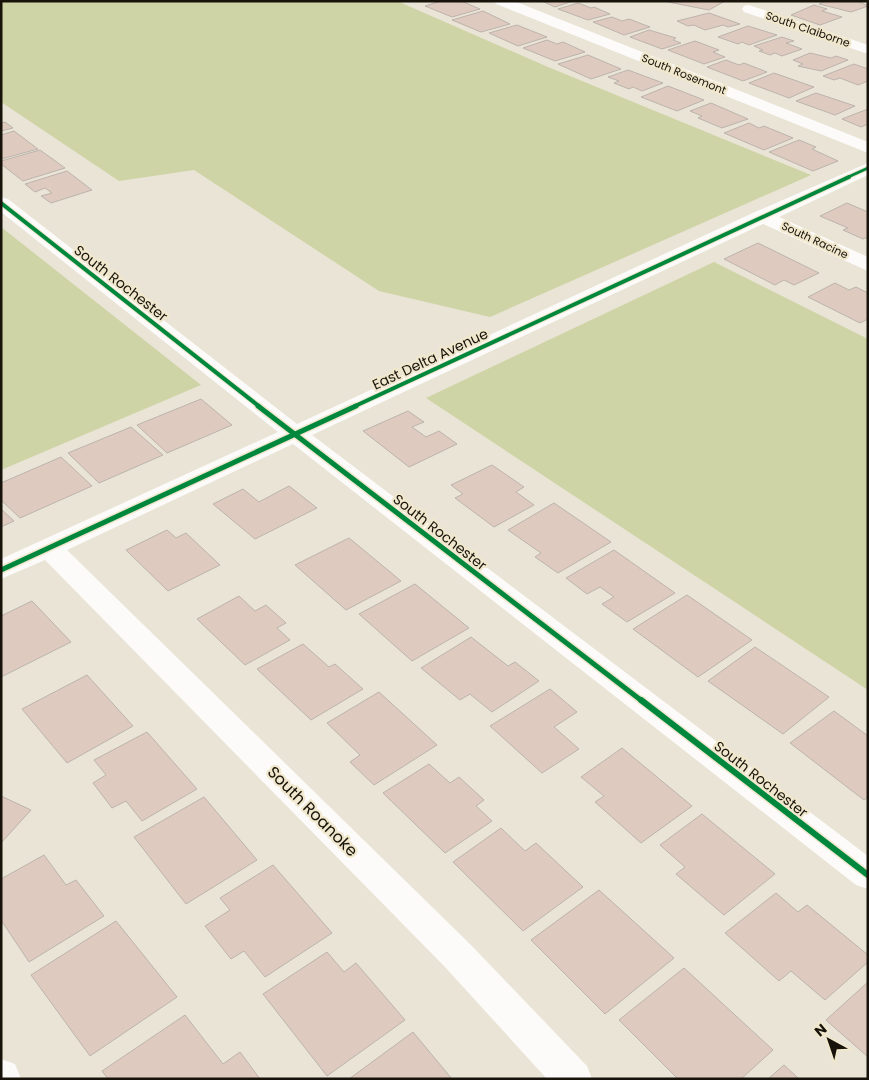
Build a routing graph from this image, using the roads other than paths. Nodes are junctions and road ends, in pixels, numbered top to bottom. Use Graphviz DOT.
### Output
graph roads {
  1 [pos="500,1"];
  2 [pos="772,1"];
  3 [pos="868,50"];
  4 [pos="868,148"];
  5 [pos="868,168"];
  6 [pos="1,203"];
  7 [pos="762,216"];
  8 [pos="868,264"];
  9 [pos="296,434"];
  10 [pos="49,548"];
  11 [pos="1,570"];
  12 [pos="868,875"];
  13 [pos="573,1079"];
  1 -- 4 [label="street, South Rosemont"];
  2 -- 3 [label="street, South Claiborne"];
  5 -- 7 [label="street, East Delta Avenue"];
  6 -- 9 [label="street, South Rochester"];
  7 -- 8 [label="street, South Racine"];
  7 -- 9 [label="street, East Delta Avenue"];
  9 -- 10 [label="street, East Delta Avenue"];
  9 -- 12 [label="street, South Rochester"];
  10 -- 11 [label="street, East Delta Avenue"];
  10 -- 13 [label="street, South Roanoke"];
}
